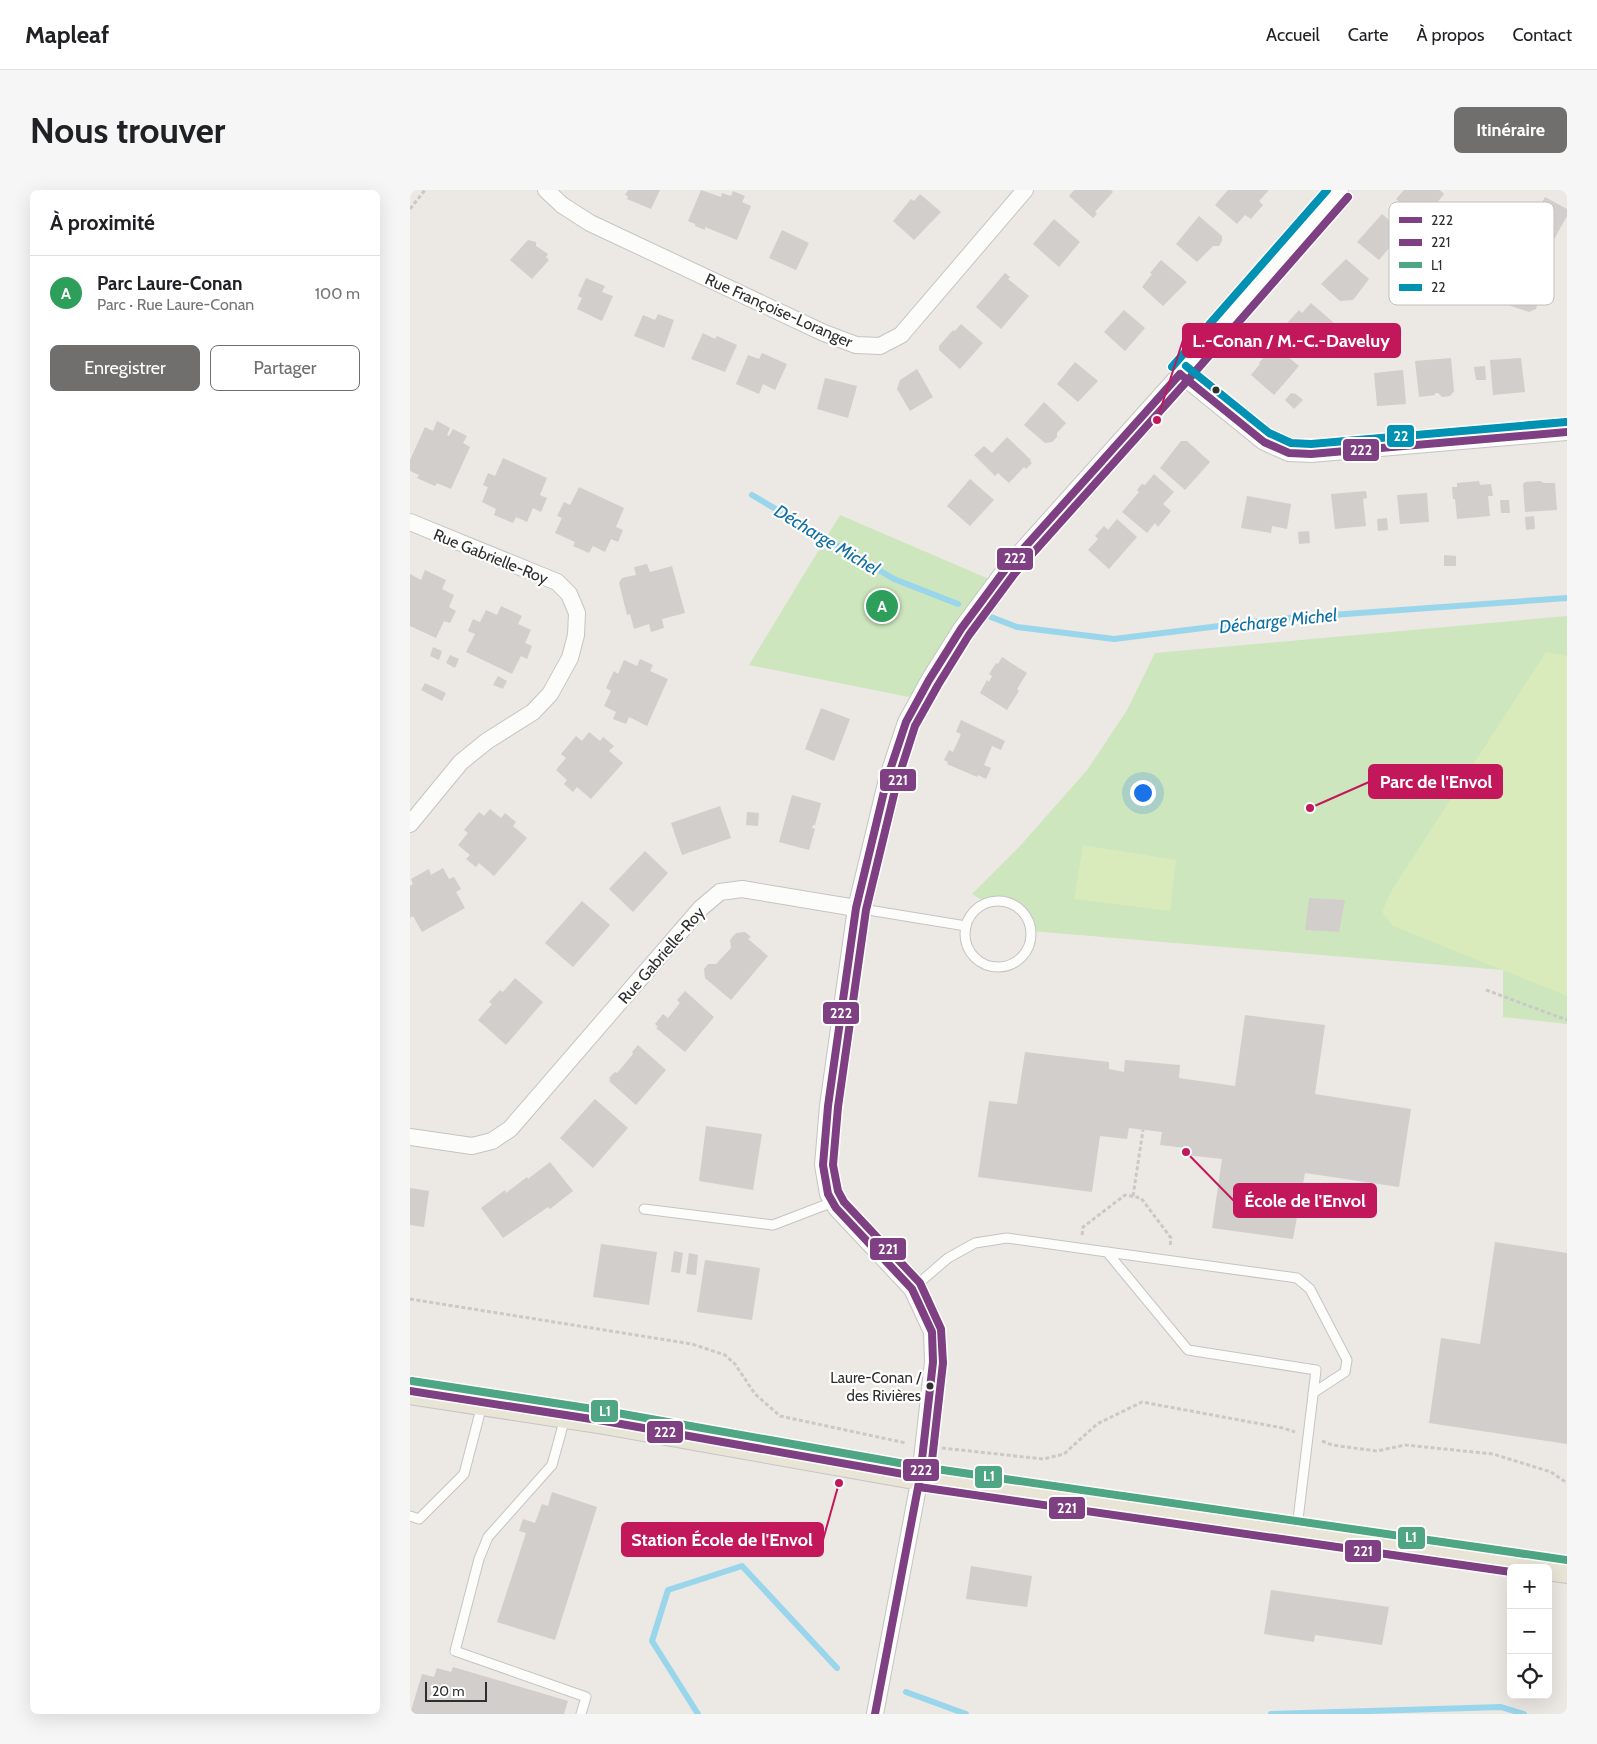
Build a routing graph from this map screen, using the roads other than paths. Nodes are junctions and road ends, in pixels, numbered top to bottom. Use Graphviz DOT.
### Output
graph roads {
  1 [pos="546,190"];
  2 [pos="1025,190"];
  3 [pos="1340,190"];
  4 [pos="1180,374"];
  5 [pos="1567,432"];
  6 [pos="410,522"];
  7 [pos="410,824"];
  8 [pos="856,908"];
  9 [pos="966,926"];
  10 [pos="410,1137"];
  11 [pos="833,1202"];
  12 [pos="644,1209"];
  13 [pos="1107,1252"];
  14 [pos="912,1289"];
  15 [pos="410,1392"];
  16 [pos="1313,1393"];
  17 [pos="482,1402"];
  18 [pos="566,1415"];
  19 [pos="920,1477"];
  20 [pos="410,1516"];
  21 [pos="1297,1531"];
  22 [pos="1567,1570"];
  23 [pos="581,1714"];
  24 [pos="875,1714"];
  1 -- 2 [label="street, Rue Françoise-Loranger"];
  3 -- 4 [label="street"];
  4 -- 5 [label="street"];
  4 -- 8 [label="street"];
  6 -- 7 [label="street, Rue Gabrielle-Roy"];
  8 -- 9 [label="lane, Rue Gabrielle-Roy"];
  8 -- 10 [label="street, Rue Gabrielle-Roy"];
  8 -- 11 [label="street"];
  9 -- 9 [label="lane"];
  11 -- 12 [label="lane"];
  11 -- 14 [label="street"];
  13 -- 14 [label="lane"];
  13 -- 16 [label="lane"];
  13 -- 16 [label="lane"];
  14 -- 19 [label="street"];
  15 -- 17 [label="main road"];
  16 -- 21 [label="lane"];
  17 -- 18 [label="main road"];
  17 -- 20 [label="lane"];
  18 -- 19 [label="main road"];
  18 -- 23 [label="lane"];
  19 -- 21 [label="main road"];
  19 -- 24 [label="street"];
  21 -- 22 [label="main road"];
}
